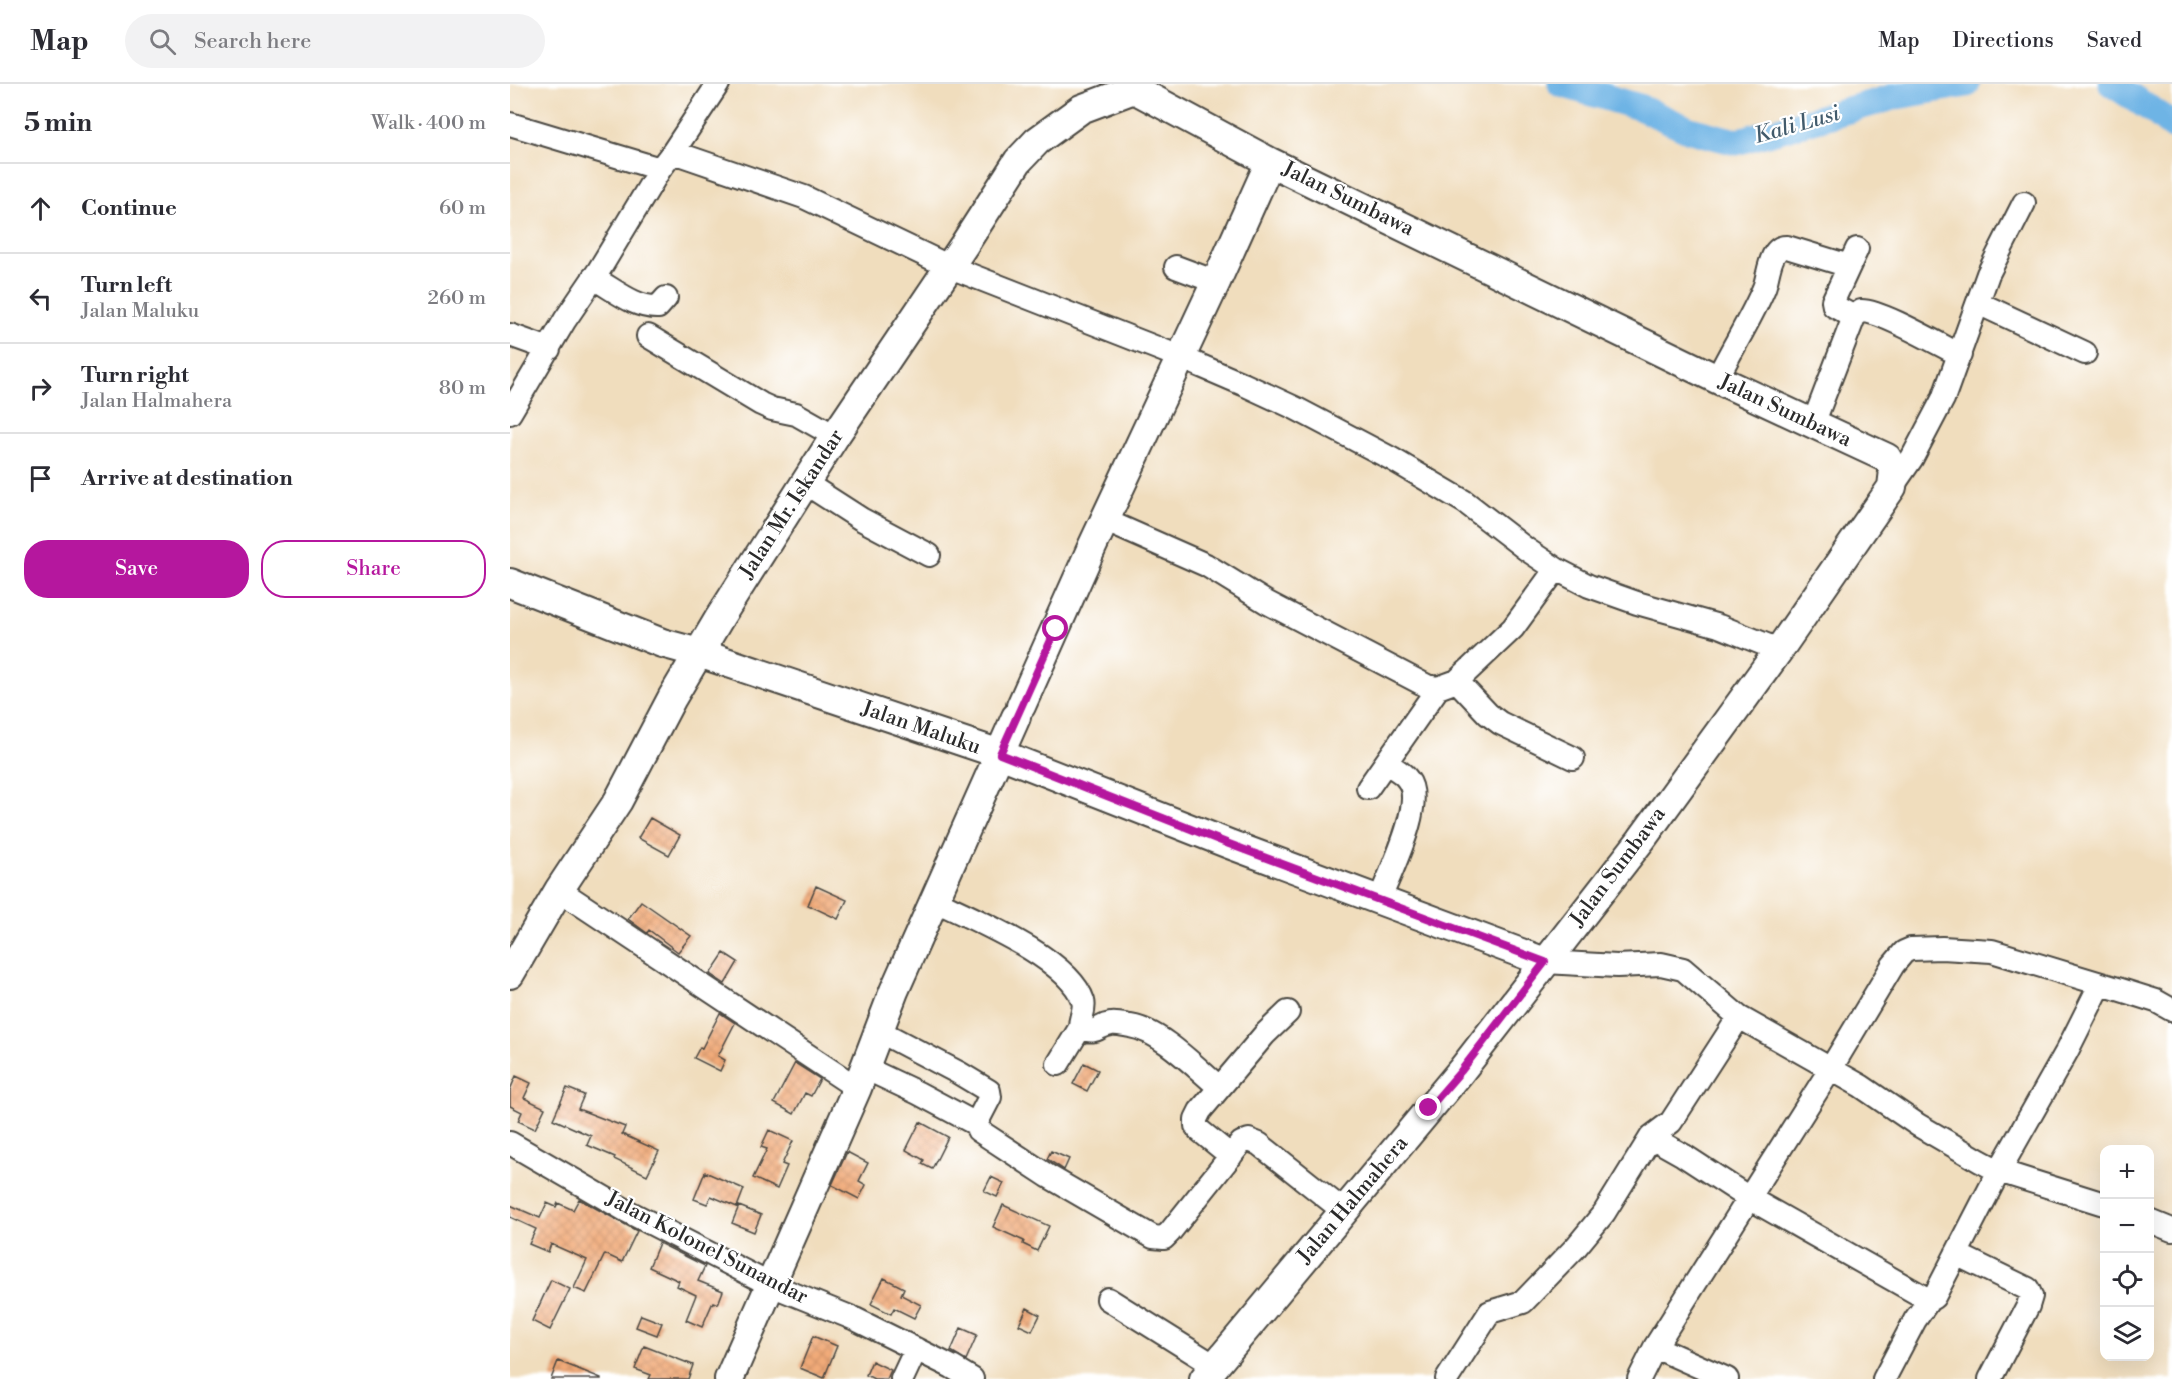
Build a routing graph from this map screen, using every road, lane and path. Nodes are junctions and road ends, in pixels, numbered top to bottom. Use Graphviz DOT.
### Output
graph roads {
  1 [pos="718,84"];
  2 [pos="1135,87"];
  3 [pos="510,124"];
  4 [pos="667,161"];
  5 [pos="1270,162"];
  6 [pos="2024,203"];
  7 [pos="950,267"];
  8 [pos="1176,267"];
  9 [pos="593,278"];
  10 [pos="1216,282"];
  11 [pos="666,298"];
  12 [pos="1978,303"];
  13 [pos="1854,317"];
  14 [pos="510,335"];
  15 [pos="648,336"];
  16 [pos="549,349"];
  17 [pos="2085,353"];
  18 [pos="1960,355"];
  19 [pos="1180,357"];
  20 [pos="1717,379"];
  21 [pos="510,413"];
  22 [pos="1813,424"];
  23 [pos="835,436"];
  24 [pos="805,483"];
  25 [pos="1892,487"];
  26 [pos="1104,520"];
  27 [pos="929,555"];
  28 [pos="1556,569"];
  29 [pos="510,583"];
  30 [pos="1779,650"];
  31 [pos="699,653"];
  32 [pos="1448,684"];
  33 [pos="1000,754"];
  34 [pos="1573,758"];
  35 [pos="1386,763"];
  36 [pos="1368,788"];
  37 [pos="559,890"];
  38 [pos="1380,899"];
  39 [pos="934,900"];
  40 [pos="1545,962"];
  41 [pos="510,974"];
  42 [pos="2100,985"];
  43 [pos="2172,1010"];
  44 [pos="1288,1012"];
  45 [pos="1739,1017"];
  46 [pos="1080,1028"];
  47 [pos="879,1031"];
  48 [pos="1058,1064"];
  49 [pos="1830,1070"];
  50 [pos="861,1078"];
  51 [pos="1219,1087"];
  52 [pos="976,1124"];
  53 [pos="1651,1137"];
  54 [pos="510,1143"];
  55 [pos="1231,1156"];
  56 [pos="1999,1171"];
  57 [pos="1749,1198"];
  58 [pos="2100,1203"];
  59 [pos="1345,1212"];
  60 [pos="2154,1223"];
  61 [pos="2172,1230"];
  62 [pos="1956,1254"];
  63 [pos="771,1285"];
  64 [pos="1108,1299"];
  65 [pos="1929,1300"];
  66 [pos="1655,1347"];
  67 [pos="916,1350"];
  68 [pos="1209,1372"];
  69 [pos="968,1378"];
  70 [pos="729,1379"];
  71 [pos="902,1379"];
  72 [pos="1447,1379"];
  73 [pos="1639,1379"];
  74 [pos="1727,1379"];
  75 [pos="1884,1379"];
  76 [pos="1990,1379"];
  1 -- 4 [label="street"];
  2 -- 5 [label="main road, Jalan Sumbawa"];
  2 -- 7 [label="main road, Jalan Mr. Iskandar"];
  3 -- 4 [label="street"];
  4 -- 7 [label="street"];
  4 -- 9 [label="street"];
  5 -- 10 [label="main road"];
  5 -- 20 [label="main road, Jalan Sumbawa"];
  6 -- 12 [label="street"];
  7 -- 19 [label="street"];
  7 -- 23 [label="main road, Jalan Mr. Iskandar"];
  8 -- 10 [label="street"];
  9 -- 11 [label="street"];
  9 -- 16 [label="street"];
  10 -- 19 [label="main road"];
  12 -- 17 [label="street"];
  12 -- 18 [label="street"];
  13 -- 18 [label="street"];
  13 -- 20 [label="street"];
  13 -- 22 [label="street"];
  14 -- 16 [label="street"];
  15 -- 23 [label="street"];
  16 -- 21 [label="street"];
  18 -- 25 [label="street"];
  19 -- 26 [label="main road"];
  19 -- 28 [label="street"];
  20 -- 22 [label="main road, Jalan Sumbawa"];
  22 -- 25 [label="main road, Jalan Sumbawa"];
  23 -- 24 [label="main road, Jalan Mr. Iskandar"];
  24 -- 27 [label="street"];
  24 -- 31 [label="main road, Jalan Mr. Iskandar"];
  25 -- 30 [label="main road, Jalan Sumbawa"];
  26 -- 32 [label="street"];
  26 -- 33 [label="main road"];
  28 -- 30 [label="street"];
  28 -- 32 [label="street"];
  29 -- 31 [label="main road, Jalan Maluku"];
  30 -- 40 [label="main road, Jalan Sumbawa"];
  31 -- 33 [label="main road, Jalan Maluku"];
  31 -- 37 [label="main road, Jalan Mr. Iskandar"];
  32 -- 34 [label="street"];
  32 -- 35 [label="street"];
  33 -- 38 [label="main road, Jalan Maluku"];
  33 -- 39 [label="main road"];
  35 -- 36 [label="street"];
  35 -- 38 [label="street"];
  37 -- 41 [label="main road, Jalan Mr. Iskandar"];
  37 -- 50 [label="street"];
  38 -- 40 [label="main road, Jalan Maluku"];
  39 -- 46 [label="street"];
  39 -- 47 [label="main road"];
  40 -- 45 [label="street"];
  40 -- 59 [label="main road, Jalan Halmahera"];
  42 -- 43 [label="street"];
  42 -- 49 [label="street"];
  42 -- 56 [label="street"];
  44 -- 51 [label="street"];
  45 -- 49 [label="street"];
  45 -- 53 [label="street"];
  46 -- 48 [label="street"];
  46 -- 51 [label="street"];
  47 -- 50 [label="main road"];
  47 -- 52 [label="street"];
  49 -- 56 [label="street"];
  49 -- 57 [label="street"];
  50 -- 52 [label="street"];
  50 -- 63 [label="main road"];
  51 -- 55 [label="street"];
  52 -- 55 [label="street"];
  53 -- 57 [label="street"];
  53 -- 72 [label="street"];
  54 -- 63 [label="street, Jalan Kolonel Sunandar"];
  55 -- 59 [label="street"];
  56 -- 58 [label="street"];
  56 -- 62 [label="street"];
  57 -- 65 [label="street"];
  57 -- 66 [label="street"];
  59 -- 68 [label="main road, Jalan Halmahera"];
  60 -- 61 [label="street"];
  62 -- 65 [label="street"];
  62 -- 76 [label="street"];
  63 -- 67 [label="street, Jalan Kolonel Sunandar"];
  63 -- 70 [label="main road"];
  64 -- 68 [label="street"];
  65 -- 75 [label="street"];
  66 -- 73 [label="street"];
  66 -- 74 [label="street"];
  67 -- 69 [label="street, Jalan Kolonel Sunandar"];
  67 -- 71 [label="street"];
}
